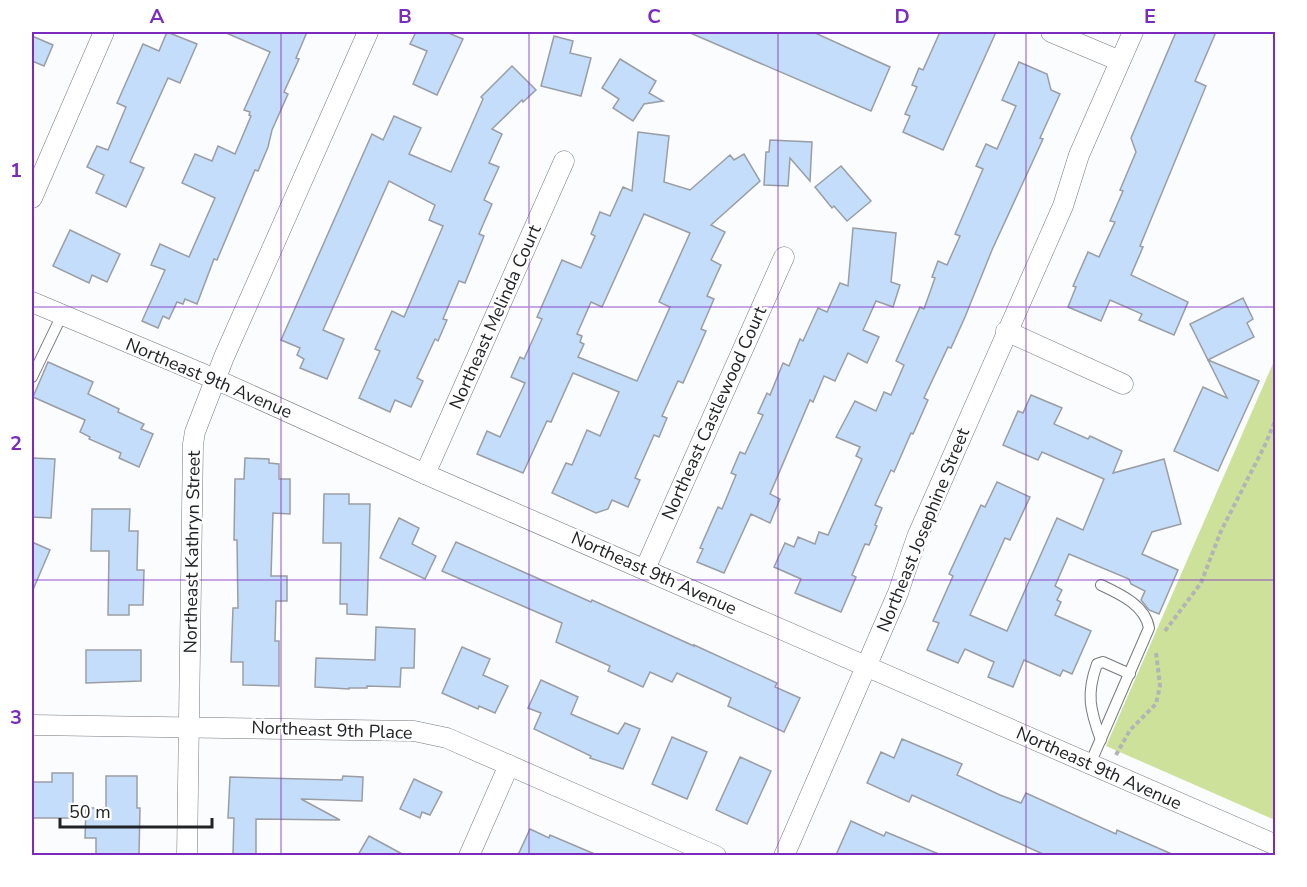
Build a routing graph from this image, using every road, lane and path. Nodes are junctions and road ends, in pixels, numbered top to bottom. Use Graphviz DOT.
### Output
graph roads {
  1 [pos="104,32"];
  2 [pos="368,32"];
  3 [pos="1051,32"];
  4 [pos="1132,32"];
  5 [pos="1120,61"];
  6 [pos="564,161"];
  7 [pos="32,198"];
  8 [pos="784,256"];
  9 [pos="32,302"];
  10 [pos="62,315"];
  11 [pos="1006,332"];
  12 [pos="32,377"];
  13 [pos="215,379"];
  14 [pos="1123,384"];
  15 [pos="1275,418"];
  16 [pos="425,474"];
  17 [pos="645,569"];
  18 [pos="1101,585"];
  19 [pos="1162,635"];
  20 [pos="1157,647"];
  21 [pos="866,666"];
  22 [pos="1130,674"];
  23 [pos="32,725"];
  24 [pos="189,727"];
  25 [pos="1101,740"];
  26 [pos="1116,756"];
  27 [pos="1090,764"];
  28 [pos="509,765"];
  29 [pos="1275,845"];
  30 [pos="188,855"];
  31 [pos="469,855"];
  32 [pos="716,855"];
  33 [pos="784,855"];
  1 -- 7 [label="street"];
  2 -- 13 [label="street, Northeast Kathryn Street"];
  3 -- 5 [label="street"];
  4 -- 5 [label="street, Northeast Josephine Street"];
  5 -- 11 [label="street, Northeast Josephine Street"];
  6 -- 16 [label="street, Northeast Melinda Court"];
  8 -- 17 [label="street, Northeast Castlewood Court"];
  9 -- 10 [label="street, Northeast 9th Avenue"];
  10 -- 12 [label="lane"];
  10 -- 13 [label="street, Northeast 9th Avenue"];
  11 -- 14 [label="street"];
  11 -- 21 [label="street, Northeast Josephine Street"];
  13 -- 16 [label="street, Northeast 9th Avenue"];
  13 -- 24 [label="street, Northeast Kathryn Street"];
  15 -- 19 [label="path"];
  16 -- 17 [label="street, Northeast 9th Avenue"];
  17 -- 21 [label="street, Northeast 9th Avenue"];
  18 -- 22 [label="lane"];
  20 -- 26 [label="path"];
  21 -- 27 [label="street, Northeast 9th Avenue"];
  21 -- 33 [label="street, Northeast Josephine Street"];
  22 -- 25 [label="lane"];
  22 -- 25 [label="lane"];
  23 -- 24 [label="street, Northeast 9th Place"];
  24 -- 28 [label="street, Northeast 9th Place"];
  24 -- 30 [label="street, Northeast Kathryn Street"];
  25 -- 27 [label="lane"];
  27 -- 29 [label="street, Northeast 9th Avenue"];
  28 -- 31 [label="street"];
  28 -- 32 [label="street, Northeast 9th Place"];
}
